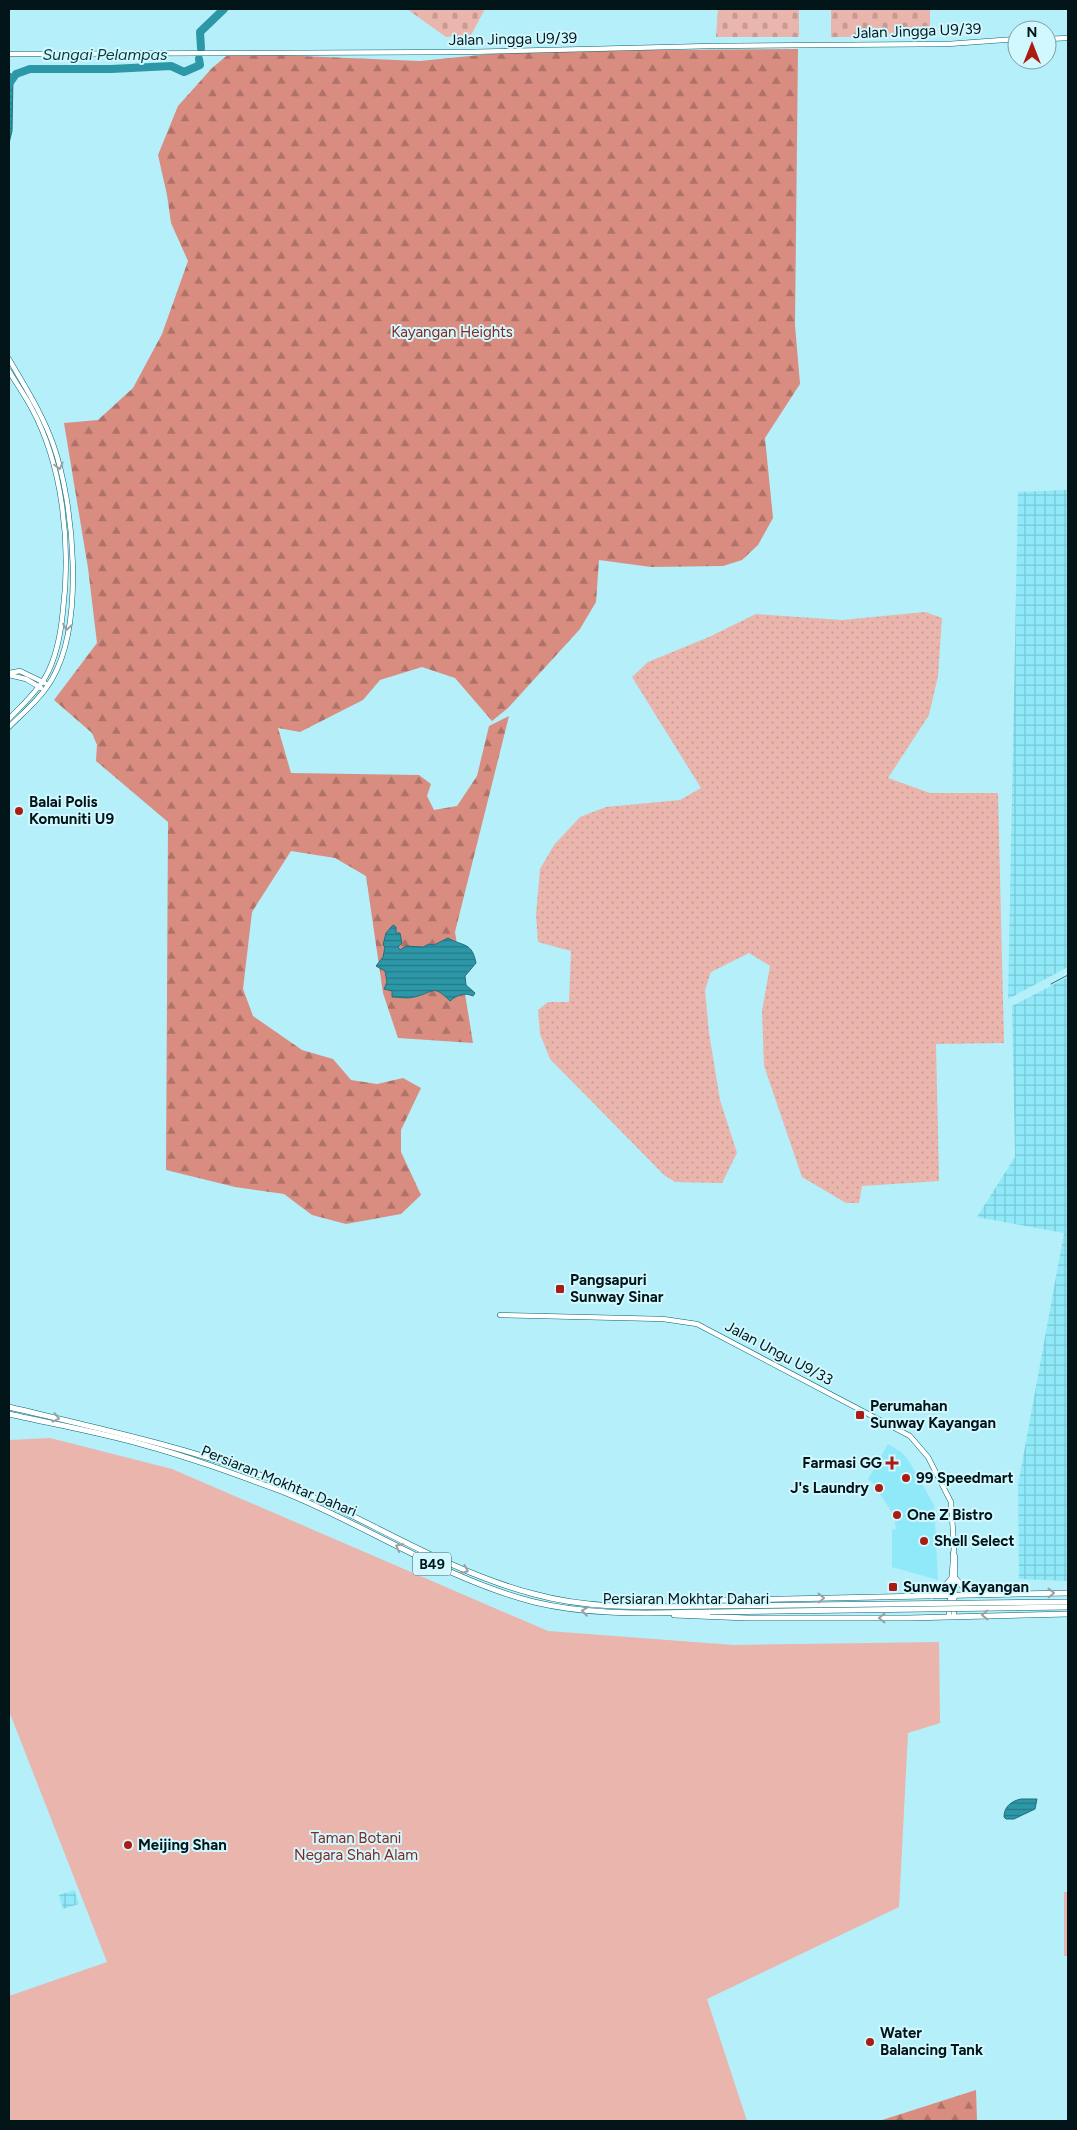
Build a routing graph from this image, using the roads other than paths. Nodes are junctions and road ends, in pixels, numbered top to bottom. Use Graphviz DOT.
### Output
graph roads {
  1 [pos="1007,40"];
  2 [pos="9,54"];
  3 [pos="9,359"];
  4 [pos="9,371"];
  5 [pos="9,674"];
  6 [pos="47,674"];
  7 [pos="34,676"];
  8 [pos="42,681"];
  9 [pos="31,682"];
  10 [pos="48,685"];
  11 [pos="39,687"];
  12 [pos="45,690"];
  13 [pos="32,695"];
  14 [pos="9,718"];
  15 [pos="9,727"];
  16 [pos="500,1316"];
  17 [pos="9,1407"];
  18 [pos="9,1414"];
  19 [pos="953,1578"];
  20 [pos="1068,1593"];
  21 [pos="975,1594"];
  22 [pos="953,1597"];
  23 [pos="926,1598"];
  24 [pos="1068,1602"];
  25 [pos="668,1607"];
  26 [pos="1068,1607"];
  27 [pos="710,1609"];
  28 [pos="668,1614"];
  29 [pos="1068,1614"];
  30 [pos="951,1616"];
  31 [pos="909,1618"];
  1 -- 2 [label="street, Jalan Jingga U9/39"];
  3 -- 10 [label="street, one-way"];
  4 -- 6 [label="street"];
  5 -- 7 [label="street"];
  5 -- 9 [label="street"];
  6 -- 7 [label="street"];
  6 -- 8 [label="street"];
  7 -- 8 [label="street"];
  8 -- 10 [label="street"];
  8 -- 11 [label="street"];
  9 -- 11 [label="street"];
  9 -- 13 [label="street"];
  10 -- 12 [label="street"];
  11 -- 12 [label="street"];
  11 -- 13 [label="street"];
  12 -- 15 [label="street"];
  13 -- 14 [label="street"];
  16 -- 19 [label="street, Jalan Ungu U9/33"];
  17 -- 25 [label="main road, Persiaran Mokhtar Dahari / B49, one-way"];
  28 -- 18 [label="main road, Persiaran Mokhtar Dahari / B49, one-way"];
  19 -- 21 [label="main road"];
  19 -- 22 [label="street, Jalan Ungu U9/33"];
  19 -- 23 [label="main road"];
  21 -- 20 [label="main road, one-way"];
  21 -- 22 [label="main road"];
  22 -- 23 [label="main road"];
  22 -- 30 [label="street, Jalan Ungu U9/33"];
  25 -- 23 [label="main road, one-way"];
  23 -- 31 [label="main road"];
  24 -- 27 [label="main road, Persiaran Mokhtar Dahari / B49, bridge"];
  25 -- 27 [label="main road, Persiaran Mokhtar Dahari / B49"];
  26 -- 27 [label="main road, Persiaran Mokhtar Dahari / B49, bridge"];
  27 -- 28 [label="main road, Persiaran Mokhtar Dahari / B49"];
  31 -- 28 [label="main road, one-way"];
  29 -- 30 [label="main road, one-way"];
  30 -- 31 [label="main road"];
}
